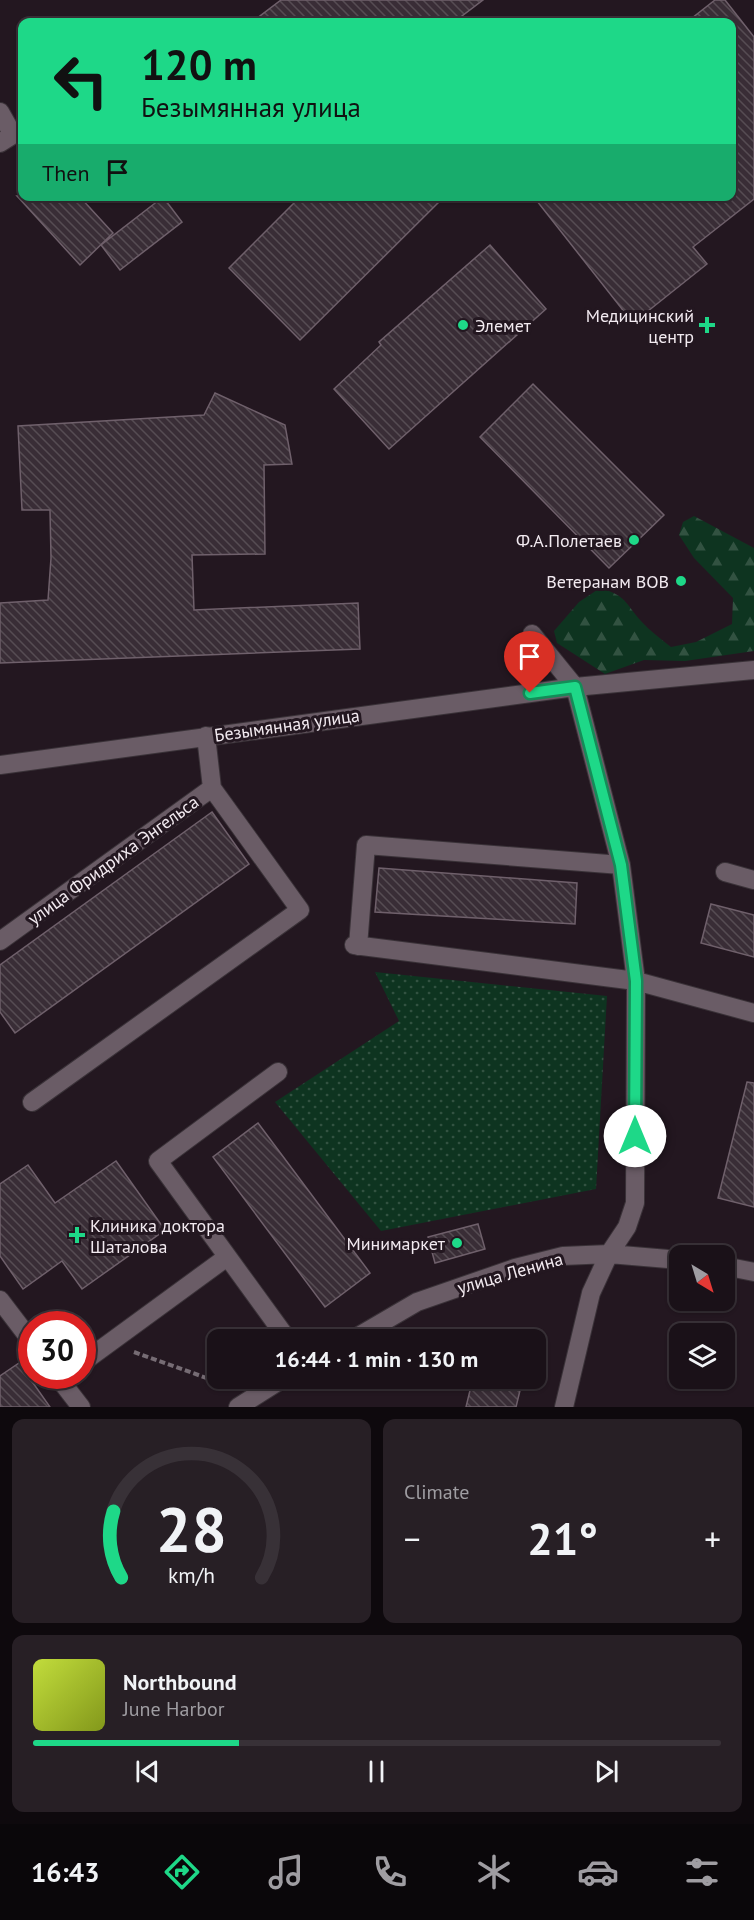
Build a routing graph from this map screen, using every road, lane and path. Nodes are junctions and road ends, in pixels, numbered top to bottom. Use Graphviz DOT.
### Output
graph roads {
  1 [pos="0,112"];
  2 [pos="12,135"];
  3 [pos="532,634"];
  4 [pos="754,670"];
  5 [pos="575,687"];
  6 [pos="206,736"];
  7 [pos="0,765"];
  8 [pos="212,789"];
  9 [pos="621,865"];
  10 [pos="725,872"];
  11 [pos="754,880"];
  12 [pos="0,941"];
  13 [pos="636,981"];
  14 [pos="754,1013"];
  15 [pos="278,1072"];
  16 [pos="32,1102"];
  17 [pos="609,1254"];
  18 [pos="227,1257"];
  19 [pos="669,1259"];
  20 [pos="735,1268"];
  21 [pos="754,1272"];
  22 [pos="0,1300"];
  23 [pos="18,1324"];
  24 [pos="280,1329"];
  25 [pos="371,1329"];
  26 [pos="110,1343"];
  27 [pos="96,1353"];
  28 [pos="69,1389"];
  29 [pos="265,1389"];
  30 [pos="255,1395"];
  31 [pos="81,1407"];
  32 [pos="238,1407"];
  33 [pos="564,1407"];
  1 -- 2 [label="street"];
  3 -- 5 [label="street"];
  4 -- 5 [label="street, Безымянная улица"];
  5 -- 6 [label="street, Безымянная улица"];
  5 -- 9 [label="street"];
  6 -- 7 [label="street, Безымянная улица"];
  6 -- 8 [label="street, улица Фридриха Энгельса"];
  8 -- 12 [label="street, улица Фридриха Энгельса"];
  8 -- 16 [label="street"];
  9 -- 13 [label="street"];
  9 -- 13 [label="street"];
  10 -- 11 [label="street"];
  13 -- 14 [label="street"];
  13 -- 17 [label="street"];
  15 -- 18 [label="street"];
  17 -- 19 [label="street, улица Ленина"];
  17 -- 25 [label="street, улица Ленина"];
  17 -- 33 [label="street"];
  18 -- 24 [label="street"];
  18 -- 26 [label="street"];
  20 -- 21 [label="street"];
  22 -- 23 [label="street"];
  26 -- 27 [label="street"];
  26 -- 30 [label="path"];
  28 -- 31 [label="street"];
  29 -- 30 [label="street"];
  30 -- 32 [label="street"];
}
